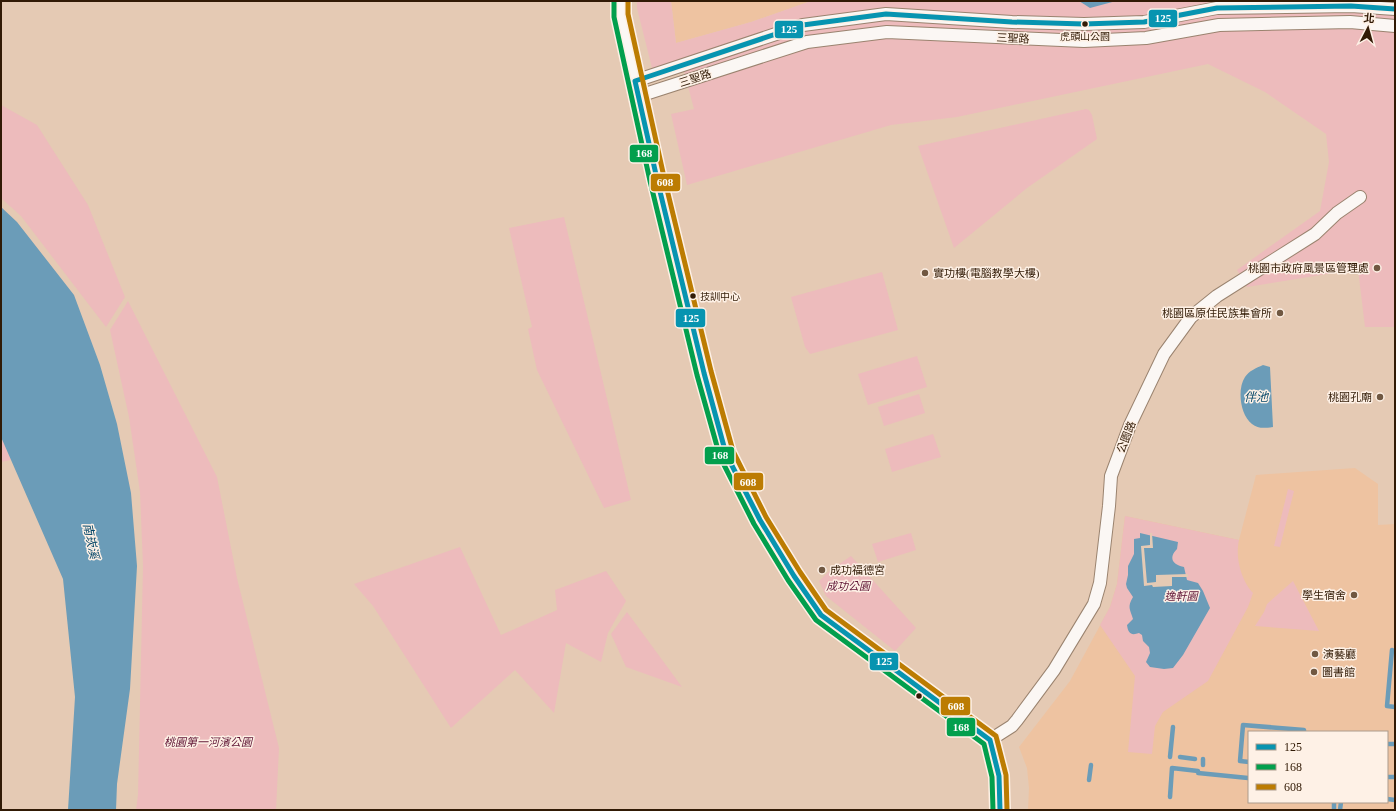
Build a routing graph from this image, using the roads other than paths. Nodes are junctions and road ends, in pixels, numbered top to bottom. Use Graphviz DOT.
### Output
graph roads {
  1 [pos="621,1"];
  2 [pos="1395,9"];
  3 [pos="1395,26"];
  4 [pos="635,81"];
  5 [pos="638,96"];
  6 [pos="1360,197"];
  7 [pos="990,740"];
  8 [pos="1000,810"];
  1 -- 4 [label="street"];
  2 -- 4 [label="street, 三聖路"];
  3 -- 5 [label="street, 三聖路"];
  4 -- 5 [label="street"];
  5 -- 7 [label="street"];
  6 -- 7 [label="street, 公園路"];
  7 -- 8 [label="street"];
}
